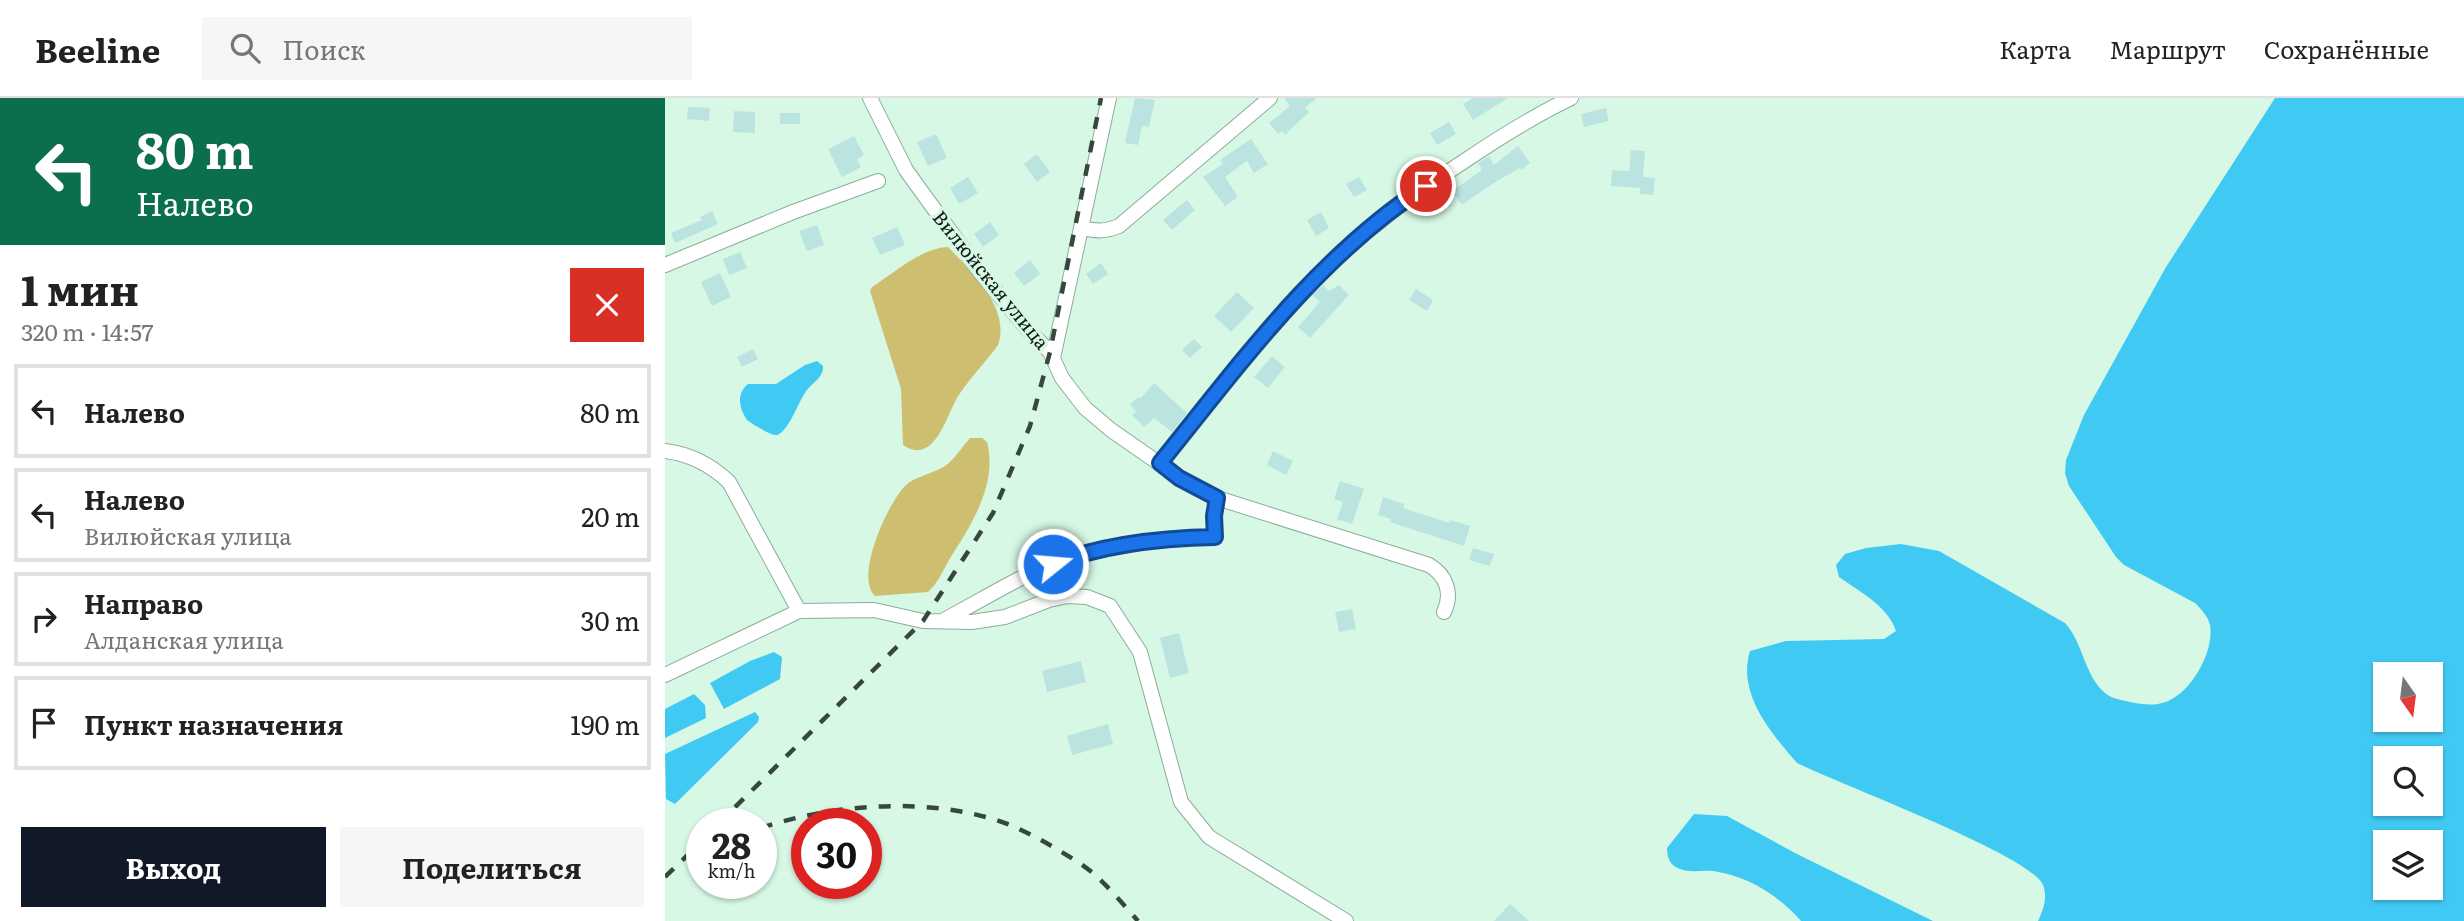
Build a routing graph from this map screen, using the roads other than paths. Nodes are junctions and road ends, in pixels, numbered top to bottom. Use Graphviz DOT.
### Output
graph roads {
  1 [pos="870,98"];
  2 [pos="1109,98"];
  3 [pos="1270,98"];
  4 [pos="1571,98"];
  5 [pos="878,181"];
  6 [pos="1081,228"];
  7 [pos="665,265"];
  8 [pos="1053,358"];
  9 [pos="665,451"];
  10 [pos="1160,463"];
  11 [pos="1217,498"];
  12 [pos="799,611"];
  13 [pos="1444,612"];
  14 [pos="944,620"];
  15 [pos="665,674"];
  16 [pos="1346,921"];
  1 -- 8 [label="street, Вилюйская улица"];
  2 -- 6 [label="street"];
  3 -- 6 [label="street"];
  4 -- 10 [label="street"];
  5 -- 7 [label="street"];
  6 -- 8 [label="street"];
  8 -- 10 [label="street, Вилюйская улица"];
  9 -- 12 [label="street"];
  10 -- 11 [label="street, Вилюйская улица"];
  11 -- 13 [label="street, Вилюйская улица"];
  11 -- 14 [label="street"];
  12 -- 14 [label="street"];
  12 -- 15 [label="street"];
  14 -- 16 [label="street"];
}
